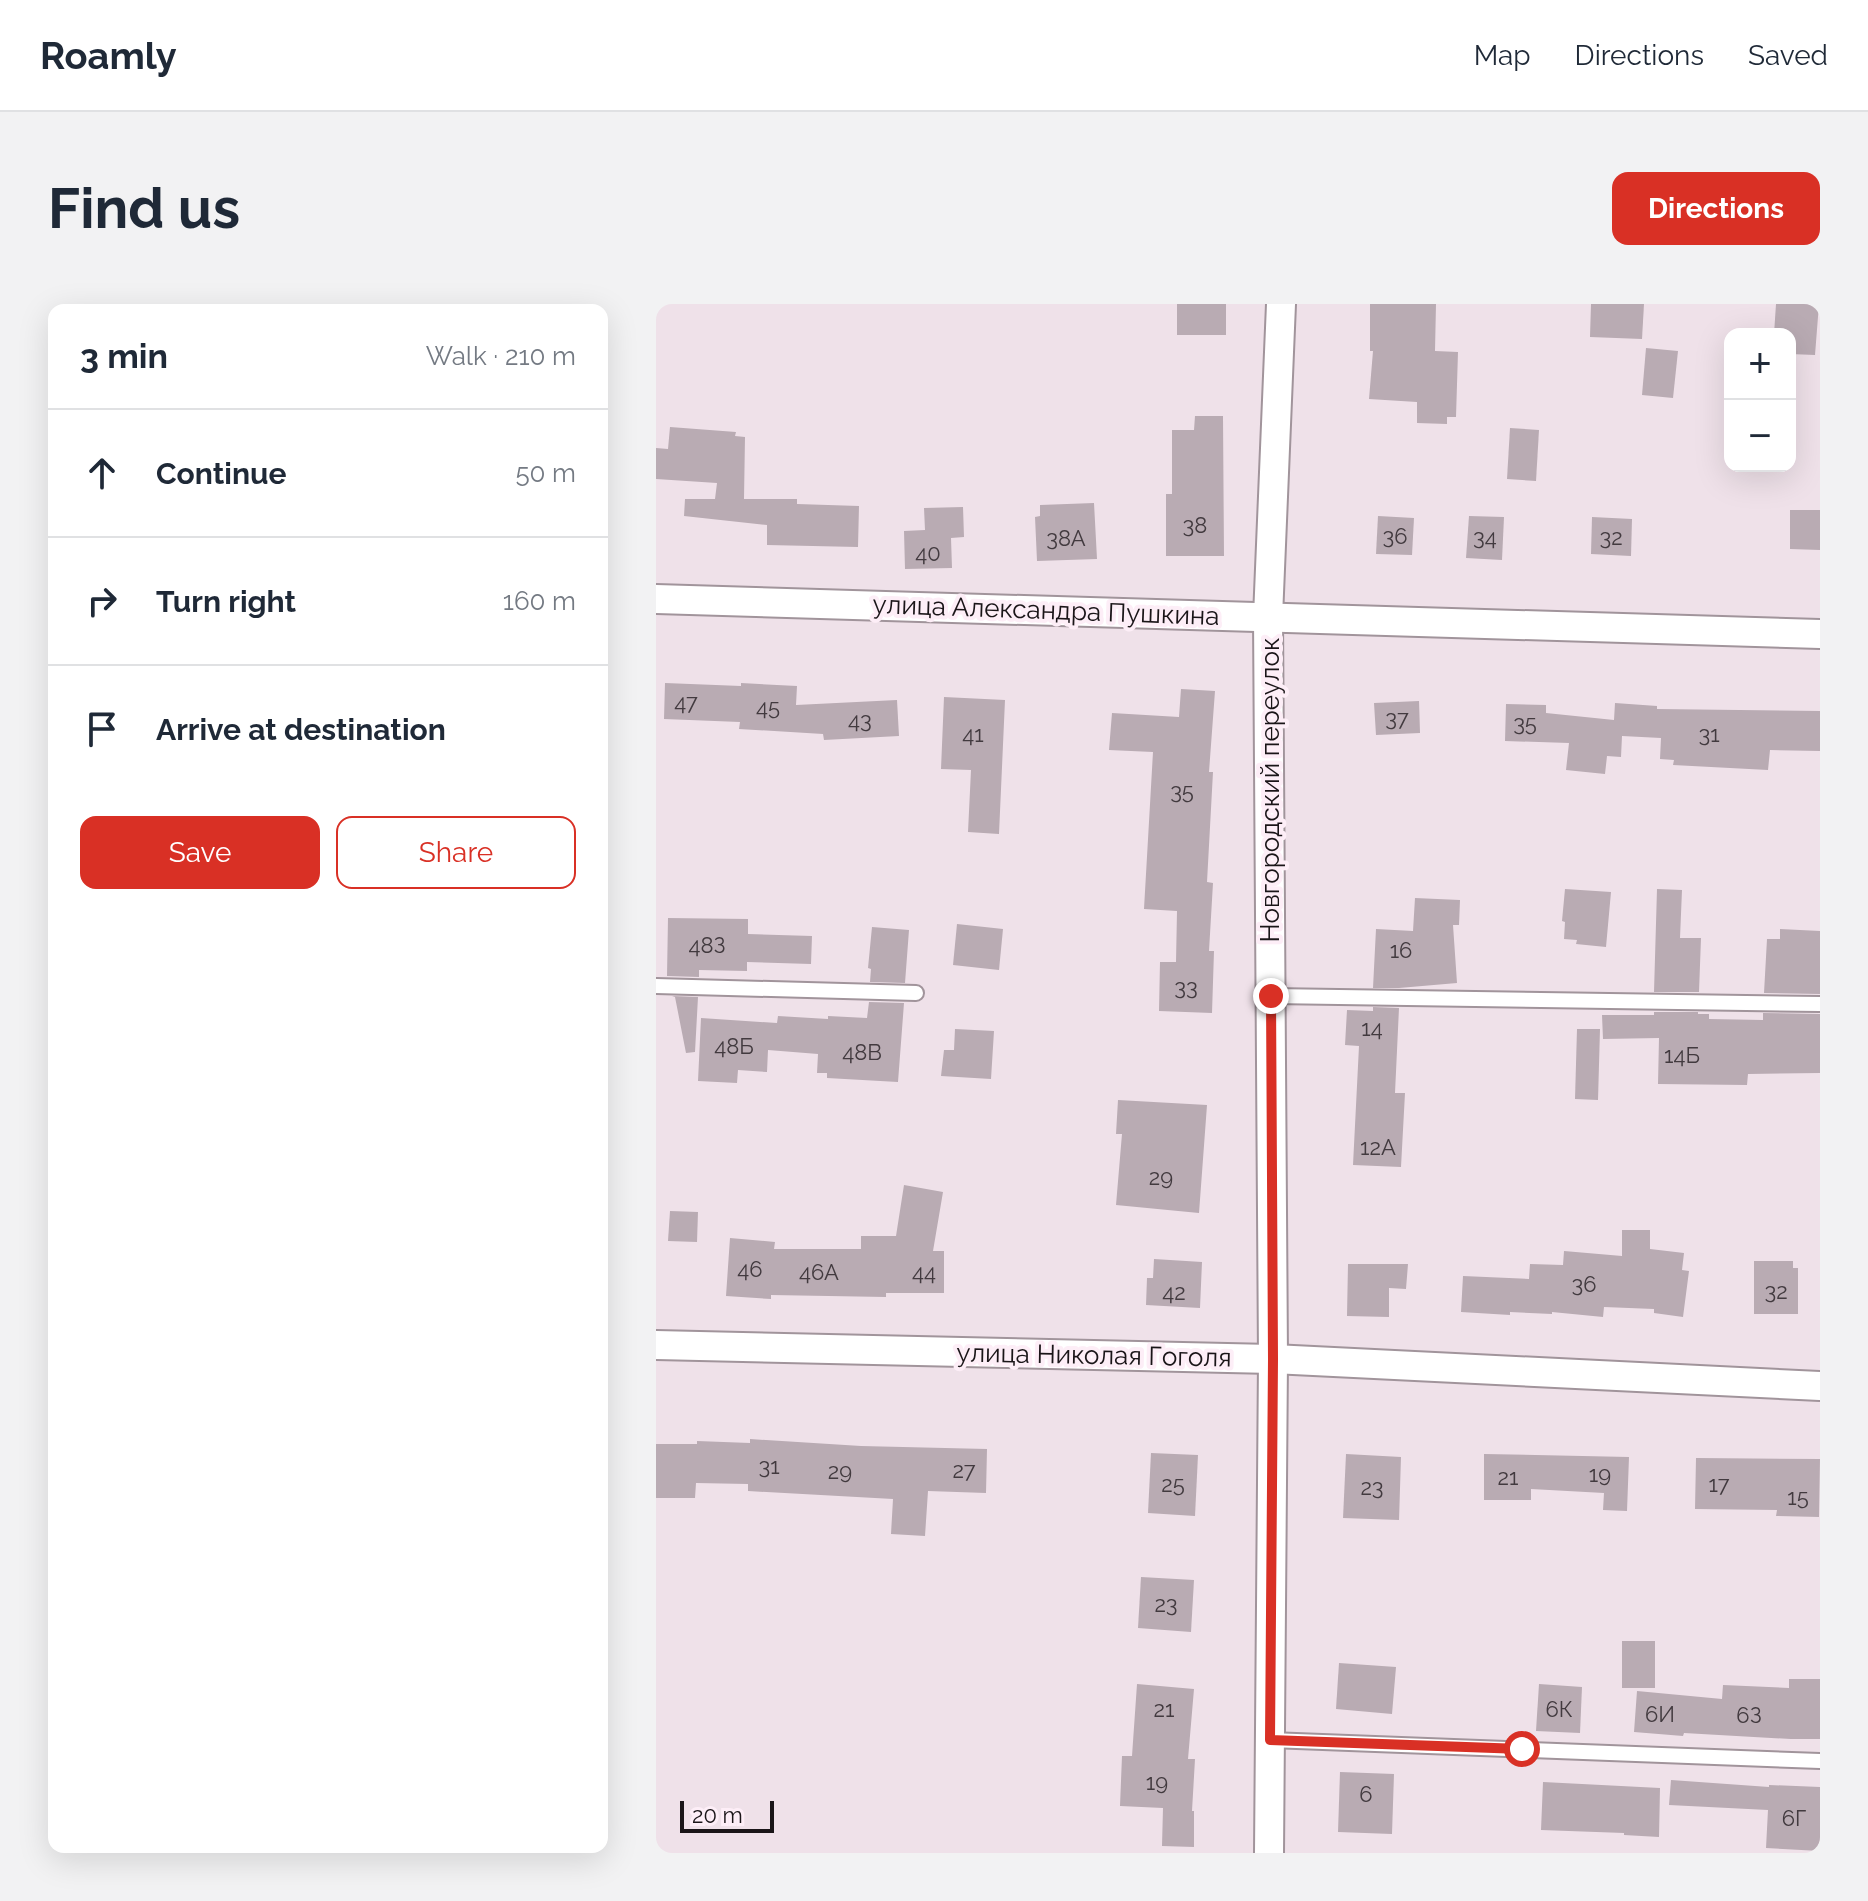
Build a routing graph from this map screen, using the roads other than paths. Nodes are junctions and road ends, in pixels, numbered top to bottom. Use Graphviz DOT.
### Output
graph roads {
  1 [pos="1281,304"];
  2 [pos="656,599"];
  3 [pos="1268,617"];
  4 [pos="1820,634"];
  5 [pos="656,986"];
  6 [pos="916,993"];
  7 [pos="1271,996"];
  8 [pos="1820,1004"];
  9 [pos="656,1345"];
  10 [pos="1273,1359"];
  11 [pos="1820,1386"];
  12 [pos="1270,1740"];
  13 [pos="1820,1761"];
  14 [pos="1269,1853"];
  1 -- 3 [label="street, Новгородский переулок"];
  2 -- 3 [label="street, улица Александра Пушкина"];
  3 -- 4 [label="street, улица Александра Пушкина"];
  3 -- 7 [label="street, Новгородский переулок"];
  5 -- 6 [label="lane"];
  7 -- 8 [label="lane"];
  7 -- 10 [label="street, Новгородский переулок"];
  9 -- 10 [label="street, улица Николая Гоголя"];
  10 -- 11 [label="street, улица Николая Гоголя"];
  10 -- 12 [label="street, Новгородский переулок"];
  12 -- 13 [label="lane"];
  12 -- 14 [label="street, Новгородский переулок"];
}
